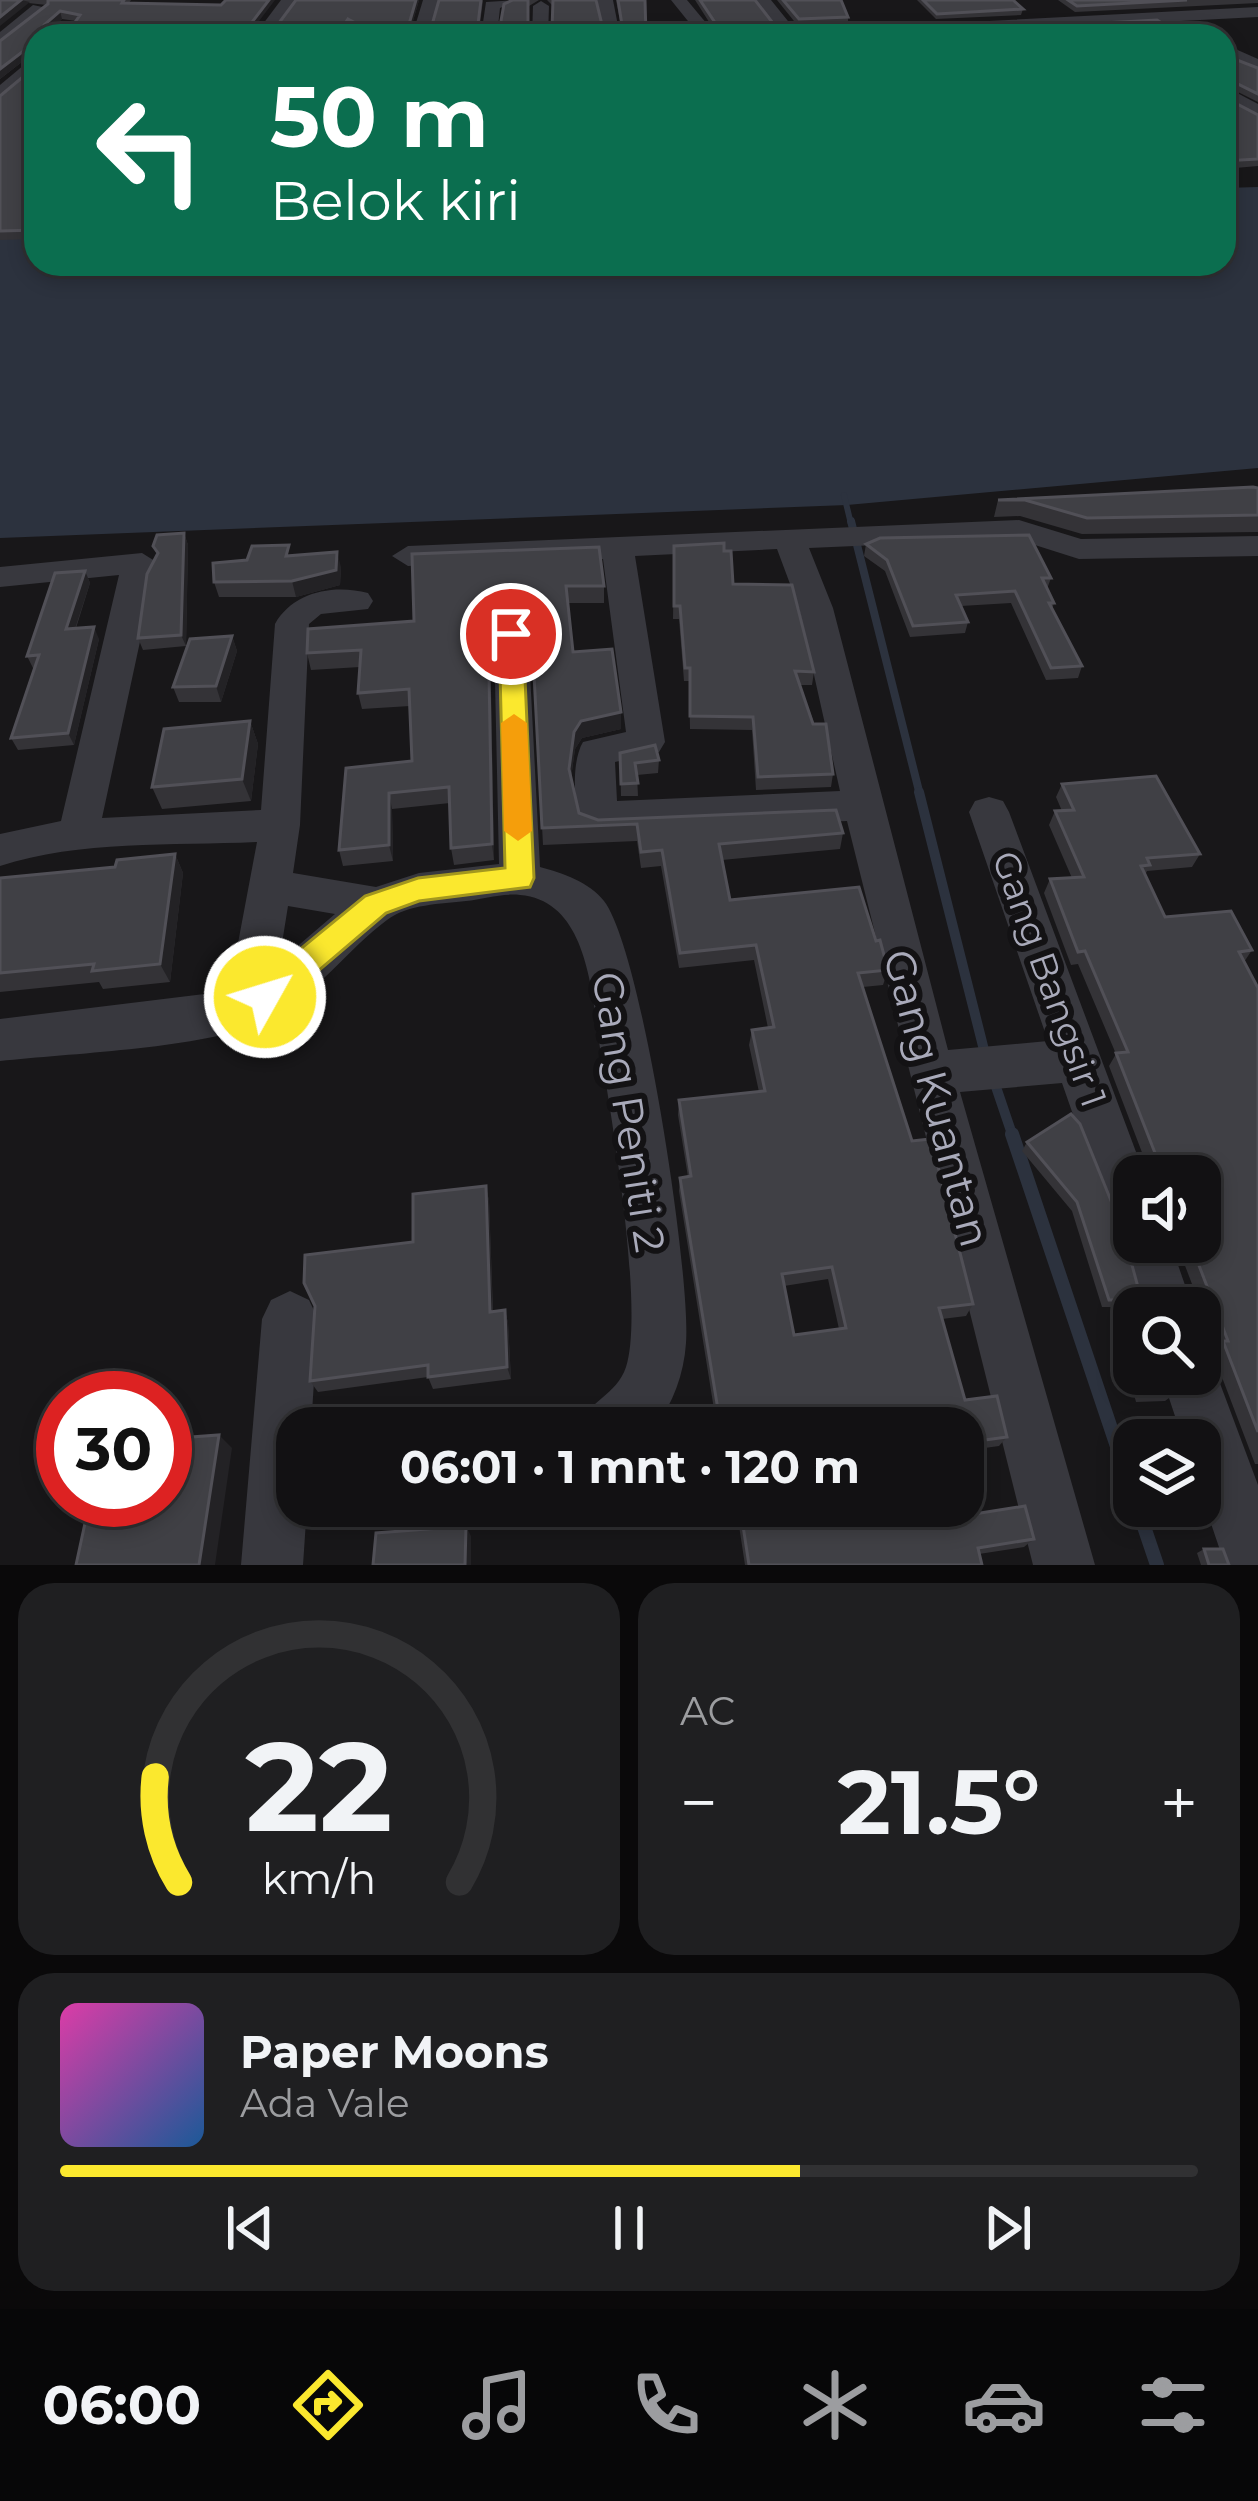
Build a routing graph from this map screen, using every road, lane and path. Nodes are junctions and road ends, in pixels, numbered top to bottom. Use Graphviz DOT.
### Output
graph roads {
  1 [pos="512,0"];
  2 [pos="679,0"];
  3 [pos="763,0"];
  4 [pos="1091,0"];
  5 [pos="1244,0"];
  6 [pos="1064,3"];
  7 [pos="541,7"];
  8 [pos="39,8"];
  9 [pos="1258,10"];
  10 [pos="1206,15"];
  11 [pos="1165,17"];
  12 [pos="1116,19"];
  13 [pos="1081,21"];
  14 [pos="490,24"];
  15 [pos="540,24"];
  16 [pos="699,24"];
  17 [pos="783,24"];
  18 [pos="1059,24"];
  19 [pos="1123,24"];
  20 [pos="1178,24"];
  21 [pos="1224,24"];
  22 [pos="1236,30"];
  23 [pos="1240,32"];
  24 [pos="0,40"];
  25 [pos="24,70"];
  26 [pos="0,95"];
  27 [pos="790,541"];
  28 [pos="607,546"];
  29 [pos="1258,546"];
  30 [pos="408,556"];
  31 [pos="0,577"];
  32 [pos="356,601"];
  33 [pos="511,634"];
  34 [pos="861,806"];
  35 [pos="989,812"];
  36 [pos="280,825"];
  37 [pos="78,835"];
  38 [pos="0,850"];
  39 [pos="520,878"];
  40 [pos="272,886"];
  41 [pos="376,904"];
  42 [pos="249,1006"];
  43 [pos="0,1040"];
  44 [pos="1068,1061"];
  45 [pos="948,1071"];
  46 [pos="1113,1165"];
  47 [pos="290,1319"];
  48 [pos="1197,1395"];
  49 [pos="289,1407"];
  50 [pos="635,1407"];
  51 [pos="279,1527"];
  52 [pos="272,1565"];
  53 [pos="1064,1565"];
  54 [pos="1256,1565"];
  1 -- 14 [label="street"];
  2 -- 16 [label="street"];
  3 -- 17 [label="street"];
  4 -- 12 [label="street"];
  5 -- 9 [label="street"];
  6 -- 13 [label="street"];
  7 -- 15 [label="street"];
  8 -- 24 [label="street"];
  9 -- 10 [label="street"];
  10 -- 11 [label="street"];
  10 -- 21 [label="street"];
  11 -- 12 [label="street"];
  11 -- 20 [label="street"];
  12 -- 13 [label="street"];
  12 -- 19 [label="street"];
  13 -- 18 [label="street"];
  22 -- 23 [label="street"];
  25 -- 26 [label="street"];
  27 -- 28 [label="street"];
  27 -- 29 [label="street"];
  27 -- 34 [label="street, Gang Kuantan"];
  28 -- 30 [label="street"];
  28 -- 34 [label="street"];
  31 -- 37 [label="street"];
  32 -- 36 [label="street"];
  33 -- 39 [label="street"];
  34 -- 45 [label="street, Gang Kuantan"];
  35 -- 44 [label="street, Gang Bangsir 1"];
  36 -- 37 [label="street"];
  36 -- 40 [label="street"];
  37 -- 38 [label="street"];
  39 -- 41 [label="street"];
  39 -- 50 [label="street, Gang Peniti 2"];
  40 -- 41 [label="street"];
  40 -- 42 [label="street"];
  41 -- 42 [label="street"];
  42 -- 43 [label="street"];
  44 -- 45 [label="street"];
  44 -- 46 [label="street, Gang Bangsir 1"];
  45 -- 53 [label="street, Gang Kuantan"];
  47 -- 49 [label="street"];
  48 -- 54 [label="street"];
  51 -- 52 [label="street"];
}
